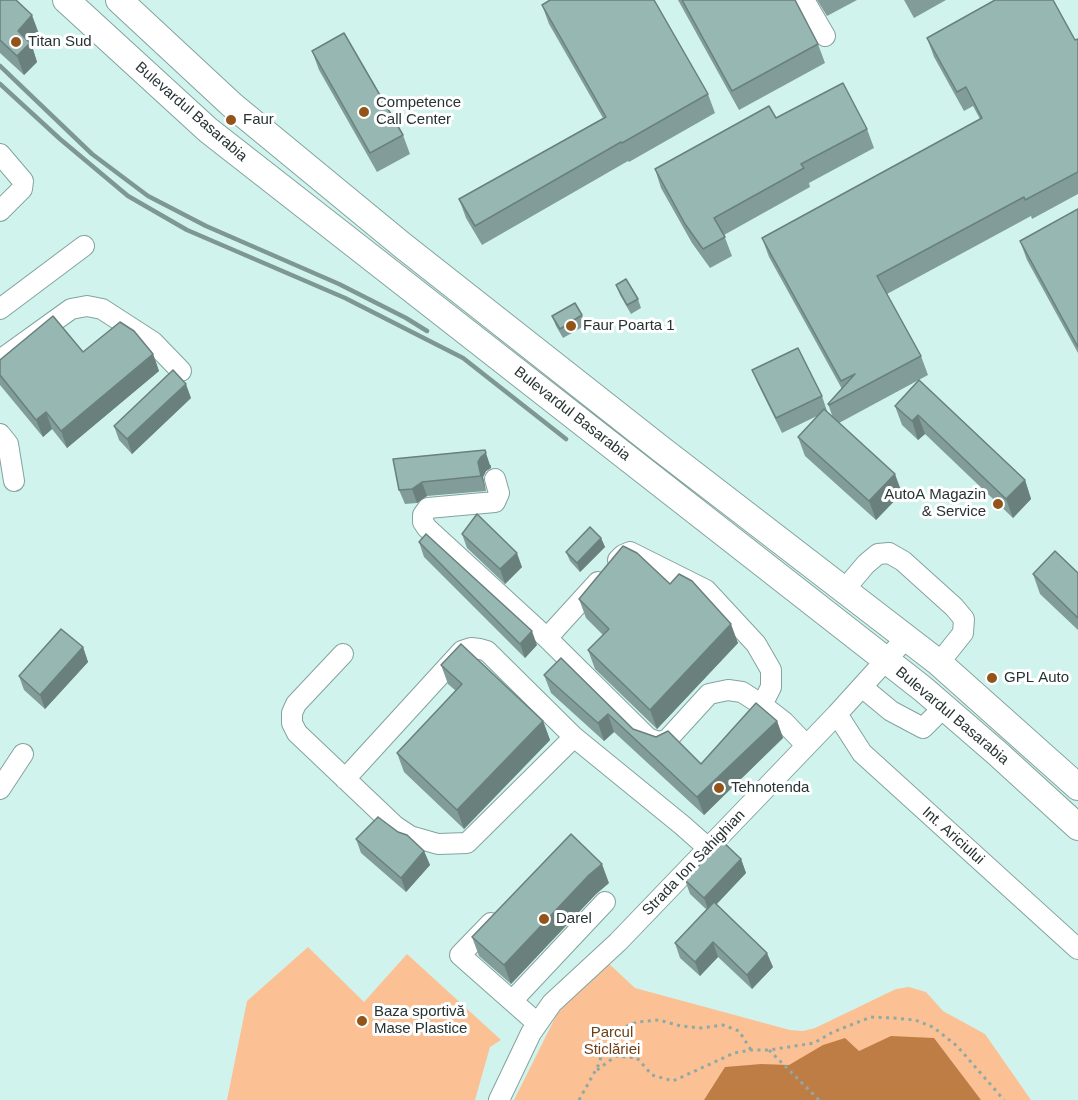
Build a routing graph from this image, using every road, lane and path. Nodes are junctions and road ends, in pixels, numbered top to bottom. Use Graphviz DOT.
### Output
graph roads {
  1 [pos="66,0"];
  2 [pos="119,0"];
  3 [pos="804,0"];
  4 [pos="825,36"];
  5 [pos="0,154"];
  6 [pos="0,210"];
  7 [pos="84,246"];
  8 [pos="0,309"];
  9 [pos="0,360"];
  10 [pos="181,371"];
  11 [pos="0,434"];
  12 [pos="495,479"];
  13 [pos="14,481"];
  14 [pos="844,590"];
  15 [pos="547,638"];
  16 [pos="906,638"];
  17 [pos="343,654"];
  18 [pos="886,660"];
  19 [pos="939,663"];
  20 [pos="862,687"];
  21 [pos="762,705"];
  22 [pos="944,707"];
  23 [pos="837,714"];
  24 [pos="574,737"];
  25 [pos="806,745"];
  26 [pos="23,754"];
  27 [pos="345,779"];
  28 [pos="1078,788"];
  29 [pos="0,789"];
  30 [pos="1078,827"];
  31 [pos="708,848"];
  32 [pos="605,902"];
  33 [pos="506,907"];
  34 [pos="1078,949"];
  35 [pos="512,1001"];
  36 [pos="537,1023"];
  37 [pos="751,1050"];
  38 [pos="769,1050"];
  39 [pos="597,1070"];
  40 [pos="499,1100"];
  41 [pos="579,1100"];
  42 [pos="819,1100"];
  43 [pos="1004,1100"];
  1 -- 18 [label="main road, Bulevardul Basarabia"];
  2 -- 14 [label="main road, Bulevardul Basarabia"];
  3 -- 4 [label="street"];
  5 -- 6 [label="street"];
  7 -- 8 [label="street"];
  9 -- 10 [label="street"];
  11 -- 13 [label="street"];
  12 -- 15 [label="street"];
  14 -- 16 [label="main road, Bulevardul Basarabia"];
  14 -- 19 [label="street"];
  15 -- 21 [label="street"];
  15 -- 21 [label="street"];
  16 -- 18 [label="street, Strada Ion Sahighian"];
  16 -- 19 [label="main road, Bulevardul Basarabia"];
  17 -- 27 [label="street"];
  18 -- 20 [label="street, Strada Ion Sahighian"];
  18 -- 22 [label="main road, Bulevardul Basarabia"];
  19 -- 28 [label="main road, Bulevardul Basarabia"];
  20 -- 22 [label="street"];
  20 -- 23 [label="street, Strada Ion Sahighian"];
  21 -- 25 [label="street"];
  22 -- 30 [label="main road, Bulevardul Basarabia"];
  23 -- 25 [label="street, Strada Ion Sahighian"];
  23 -- 34 [label="street, Int. Ariciului"];
  24 -- 27 [label="street"];
  24 -- 27 [label="street"];
  24 -- 31 [label="street"];
  25 -- 31 [label="street, Strada Ion Sahighian"];
  26 -- 29 [label="street"];
  31 -- 36 [label="street, Strada Ion Sahighian"];
  32 -- 35 [label="street"];
  33 -- 35 [label="street"];
  35 -- 36 [label="street"];
  36 -- 40 [label="street, Strada Ion Sahighian"];
  37 -- 38 [label="path"];
  37 -- 39 [label="path"];
  37 -- 39 [label="path"];
  38 -- 42 [label="path"];
  38 -- 43 [label="path"];
  39 -- 41 [label="path"];
}
